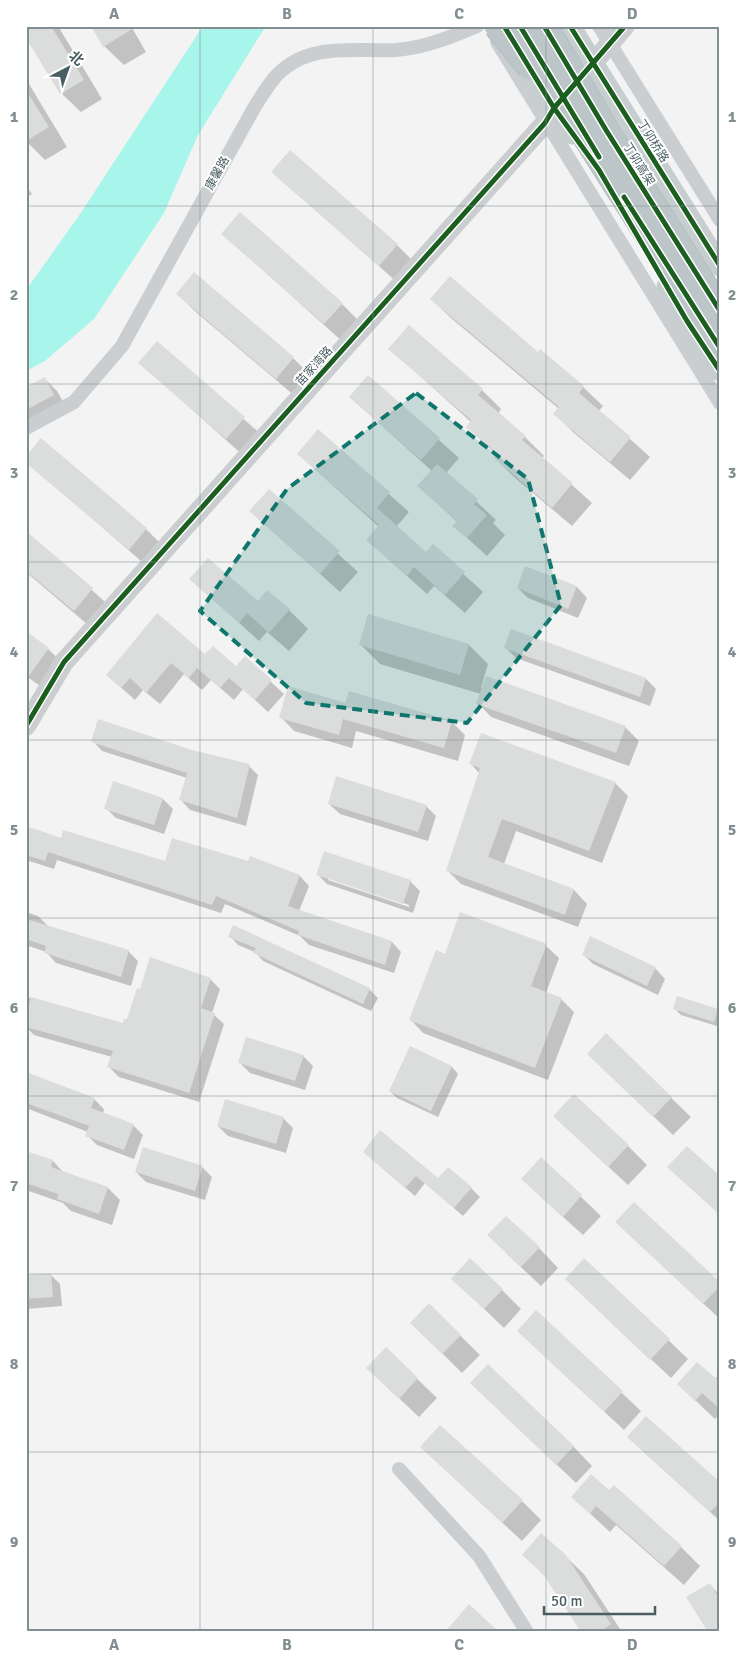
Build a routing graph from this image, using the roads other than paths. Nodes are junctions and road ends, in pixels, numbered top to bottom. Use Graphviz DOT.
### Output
graph roads {
  1 [pos="477,26"];
  2 [pos="487,26"];
  3 [pos="497,26"];
  4 [pos="504,26"];
  5 [pos="520,26"];
  6 [pos="544,26"];
  7 [pos="570,26"];
  8 [pos="599,26"];
  9 [pos="625,26"];
  10 [pos="610,44"];
  11 [pos="591,63"];
  12 [pos="549,115"];
  13 [pos="588,140"];
  14 [pos="720,220"];
  15 [pos="720,266"];
  16 [pos="720,311"];
  17 [pos="720,348"];
  18 [pos="720,371"];
  19 [pos="720,403"];
  20 [pos="26,428"];
  21 [pos="26,726"];
  22 [pos="399,1469"];
  23 [pos="527,1632"];
  1 -- 20 [label="street, 康馨路"];
  2 -- 12 [label="street"];
  3 -- 13 [label="highway, bridge"];
  4 -- 12 [label="main road"];
  5 -- 13 [label="highway, bridge"];
  6 -- 16 [label="highway, 丁卯高架, bridge"];
  7 -- 11 [label="main road, 丁卯桥路"];
  8 -- 10 [label="street"];
  9 -- 10 [label="street, 苗家湾路"];
  10 -- 11 [label="street, 苗家湾路"];
  10 -- 14 [label="street"];
  11 -- 12 [label="street, 苗家湾路"];
  11 -- 15 [label="main road, 丁卯桥路"];
  12 -- 18 [label="main road"];
  12 -- 19 [label="street"];
  12 -- 21 [label="street, 苗家湾路"];
  13 -- 17 [label="highway, bridge"];
  22 -- 23 [label="street"];
}
